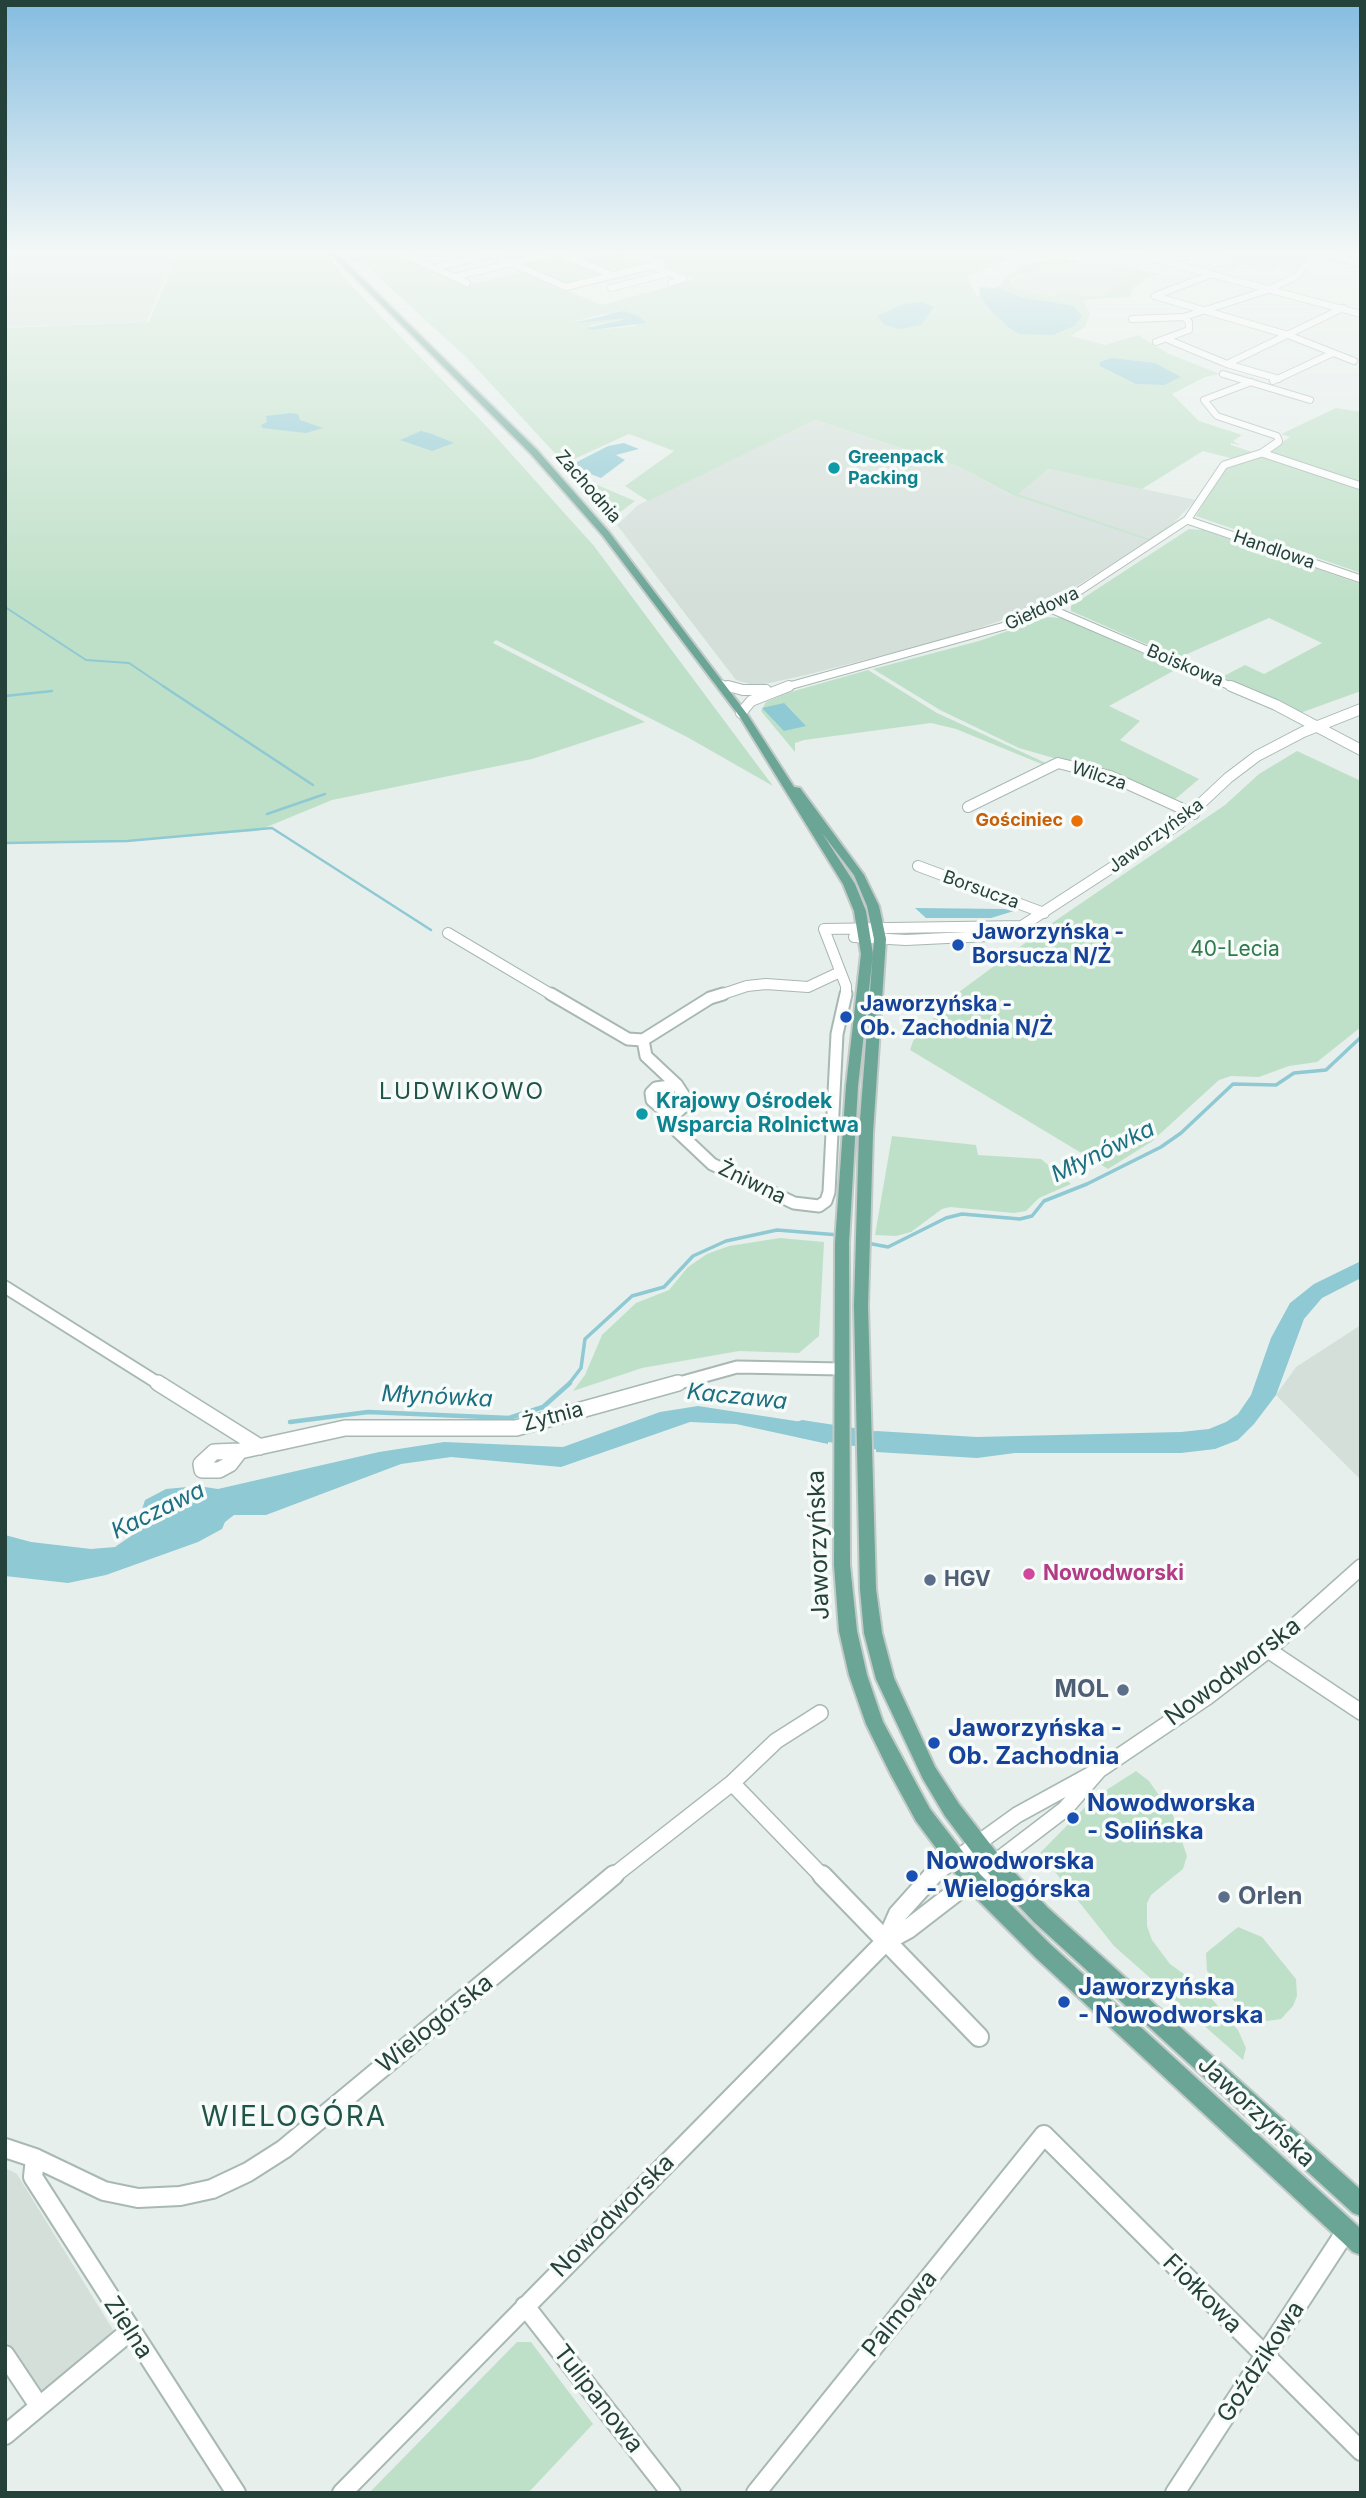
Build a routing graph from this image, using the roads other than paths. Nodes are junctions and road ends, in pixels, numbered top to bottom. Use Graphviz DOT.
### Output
graph roads {
  1 [pos="448,367"];
  2 [pos="1236,367"];
  3 [pos="1305,367"];
  4 [pos="1223,374"];
  5 [pos="1279,379"];
  6 [pos="1251,382"];
  7 [pos="1263,386"];
  8 [pos="1310,400"];
  9 [pos="1262,453"];
  10 [pos="1361,486"];
  11 [pos="1187,520"];
  12 [pos="1361,579"];
  13 [pos="1051,609"];
  14 [pos="719,683"];
  15 [pos="777,689"];
  16 [pos="1361,709"];
  17 [pos="741,713"];
  18 [pos="1318,726"];
  19 [pos="1361,750"];
  20 [pos="968,807"];
  21 [pos="1194,814"];
  22 [pos="918,866"];
  23 [pos="1044,913"];
  24 [pos="448,933"];
  25 [pos="872,934"];
  26 [pos="841,972"];
  27 [pos="643,1040"];
  28 [pos="677,1085"];
  29 [pos="672,1117"];
  30 [pos="5,1287"];
  31 [pos="842,1369"];
  32 [pos="260,1447"];
  33 [pos="240,1451"];
  34 [pos="1361,1567"];
  35 [pos="1268,1650"];
  36 [pos="1361,1712"];
  37 [pos="820,1713"];
  38 [pos="1099,1770"];
  39 [pos="732,1783"];
  40 [pos="977,1843"];
  41 [pos="954,1858"];
  42 [pos="994,1865"];
  43 [pos="973,1881"];
  44 [pos="886,1941"];
  45 [pos="979,2037"];
  46 [pos="1044,2134"];
  47 [pos="5,2148"];
  48 [pos="35,2158"];
  49 [pos="1361,2205"];
  50 [pos="1353,2238"];
  51 [pos="525,2306"];
  52 [pos="130,2330"];
  53 [pos="5,2355"];
  54 [pos="1265,2358"];
  55 [pos="39,2406"];
  56 [pos="5,2435"];
  57 [pos="1361,2451"];
  58 [pos="236,2493"];
  59 [pos="342,2493"];
  60 [pos="671,2493"];
  61 [pos="756,2493"];
  62 [pos="1175,2493"];
  1 -- 14 [label="main road, Zachodnia"];
  2 -- 5 [label="street"];
  3 -- 5 [label="street"];
  4 -- 6 [label="street"];
  5 -- 7 [label="street"];
  6 -- 7 [label="street"];
  6 -- 9 [label="street"];
  7 -- 8 [label="street"];
  9 -- 10 [label="street"];
  9 -- 11 [label="street, Giełdowa"];
  11 -- 12 [label="street, Handlowa"];
  11 -- 13 [label="street, Giełdowa"];
  13 -- 15 [label="street, Giełdowa"];
  13 -- 18 [label="street, Boiskowa"];
  14 -- 15 [label="street, Giełdowa"];
  14 -- 17 [label="main road, Zachodnia"];
  15 -- 17 [label="street, Giełdowa"];
  16 -- 18 [label="street, Jaworzyńska"];
  17 -- 25 [label="main road, Zachodnia"];
  18 -- 19 [label="street, Boiskowa"];
  18 -- 21 [label="street, Jaworzyńska"];
  20 -- 21 [label="street, Wilcza"];
  21 -- 23 [label="street, Jaworzyńska"];
  22 -- 23 [label="street, Borsucza"];
  23 -- 25 [label="street, Jaworzyńska"];
  24 -- 27 [label="street"];
  25 -- 26 [label="street, Żniwna"];
  25 -- 31 [label="main road, Jaworzyńska"];
  25 -- 40 [label="main road, Jaworzyńska"];
  26 -- 27 [label="street"];
  26 -- 29 [label="street, Żniwna"];
  27 -- 28 [label="street"];
  28 -- 29 [label="street"];
  28 -- 29 [label="street, Żniwna"];
  30 -- 32 [label="street"];
  31 -- 32 [label="street, Żytnia"];
  31 -- 41 [label="main road, Jaworzyńska"];
  32 -- 33 [label="street, Żytnia"];
  34 -- 35 [label="street, Nowodworska"];
  35 -- 36 [label="street"];
  35 -- 38 [label="street, Nowodworska"];
  37 -- 39 [label="street, Wielogórska"];
  38 -- 40 [label="street, Nowodworska"];
  38 -- 42 [label="street, Nowodworska"];
  39 -- 44 [label="street"];
  39 -- 48 [label="street, Wielogórska"];
  40 -- 41 [label="street, Nowodworska"];
  40 -- 42 [label="main road, Jaworzyńska"];
  41 -- 43 [label="main road, Jaworzyńska"];
  41 -- 44 [label="street, Nowodworska"];
  42 -- 43 [label="street, Nowodworska"];
  42 -- 49 [label="main road, Jaworzyńska"];
  43 -- 44 [label="street, Nowodworska"];
  43 -- 50 [label="main road, Jaworzyńska"];
  44 -- 45 [label="street"];
  44 -- 51 [label="street, Nowodworska"];
  46 -- 54 [label="street, Fiołkowa"];
  46 -- 61 [label="street, Palmowa"];
  47 -- 48 [label="street, Wielogórska"];
  48 -- 52 [label="street, Zielna"];
  50 -- 54 [label="street, Goździkowa"];
  51 -- 59 [label="street, Nowodworska"];
  51 -- 60 [label="street, Tulipanowa"];
  52 -- 55 [label="street"];
  52 -- 58 [label="street, Zielna"];
  53 -- 55 [label="street"];
  54 -- 57 [label="street, Fiołkowa"];
  54 -- 62 [label="street, Goździkowa"];
  55 -- 56 [label="street"];
}
